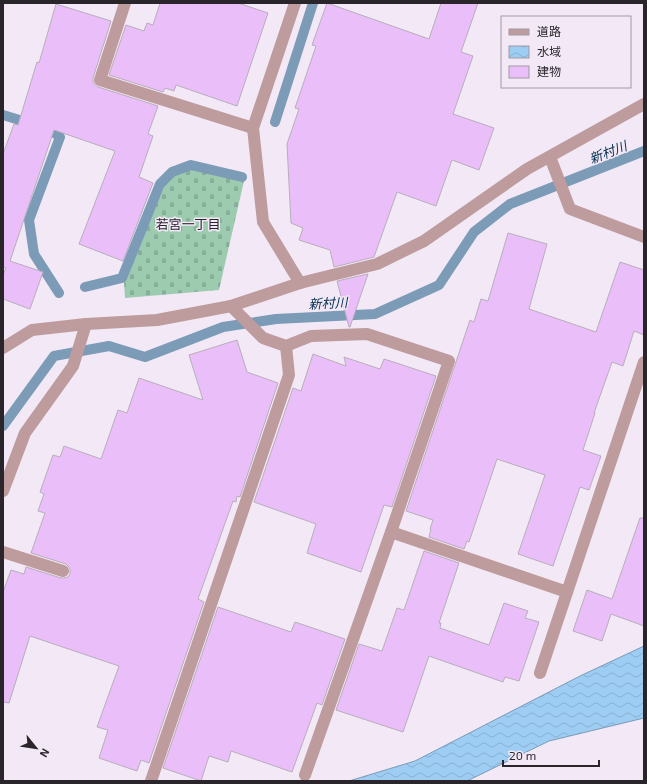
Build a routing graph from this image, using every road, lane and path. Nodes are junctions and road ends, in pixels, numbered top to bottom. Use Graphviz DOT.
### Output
graph roads {
  1 [pos="125,3"];
  2 [pos="295,3"];
  3 [pos="644,104"];
  4 [pos="253,128"];
  5 [pos="550,156"];
  6 [pos="644,237"];
  7 [pos="300,283"];
  8 [pos="231,306"];
  9 [pos="86,324"];
  10 [pos="286,346"];
  11 [pos="3,348"];
  12 [pos="644,362"];
  13 [pos="3,490"];
  14 [pos="391,532"];
  15 [pos="3,552"];
  16 [pos="63,571"];
  17 [pos="567,592"];
  18 [pos="540,673"];
  19 [pos="304,775"];
  20 [pos="151,781"];
  1 -- 4 [label="street"];
  2 -- 4 [label="street"];
  3 -- 5 [label="street"];
  4 -- 7 [label="street"];
  5 -- 6 [label="street"];
  5 -- 7 [label="street"];
  7 -- 8 [label="street"];
  8 -- 9 [label="street"];
  8 -- 10 [label="street"];
  9 -- 11 [label="street"];
  9 -- 13 [label="street"];
  10 -- 14 [label="street"];
  10 -- 20 [label="street"];
  12 -- 17 [label="street"];
  14 -- 17 [label="street"];
  14 -- 19 [label="street"];
  15 -- 16 [label="street"];
  17 -- 18 [label="street"];
}
